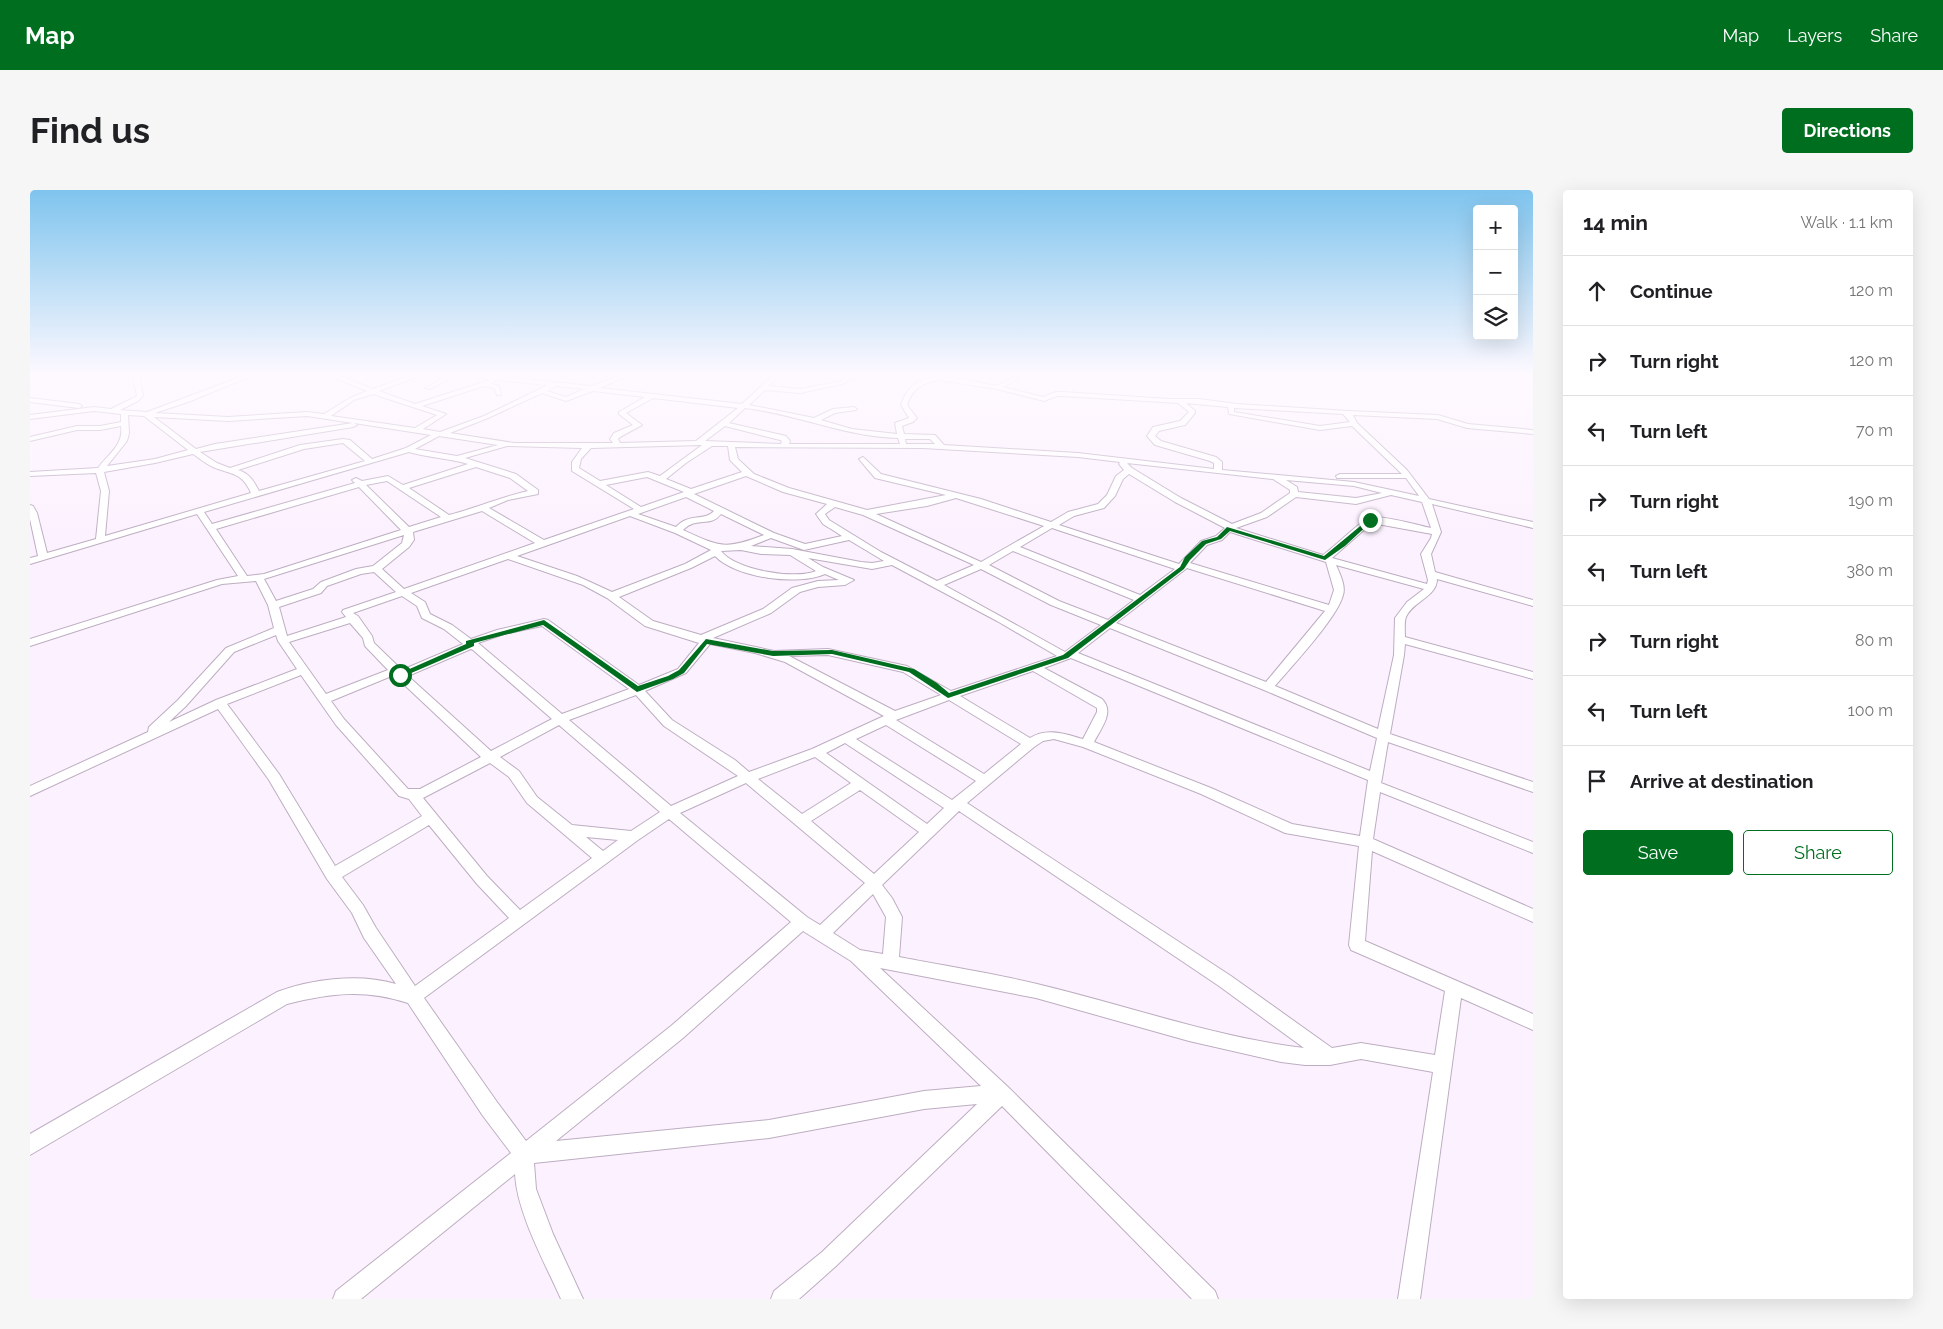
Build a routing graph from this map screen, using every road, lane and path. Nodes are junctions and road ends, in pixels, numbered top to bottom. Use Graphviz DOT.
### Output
graph roads {
  1 [pos="101,428"];
  2 [pos="124,428"];
  3 [pos="162,428"];
  4 [pos="333,428"];
  5 [pos="391,428"];
  6 [pos="422,428"];
  7 [pos="456,428"];
  8 [pos="632,428"];
  9 [pos="719,428"];
  10 [pos="740,428"];
  11 [pos="839,428"];
  12 [pos="899,428"];
  13 [pos="1164,428"];
  14 [pos="1358,428"];
  15 [pos="1486,428"];
  16 [pos="415,432"];
  17 [pos="1533,432"];
  18 [pos="439,434"];
  19 [pos="902,437"];
  20 [pos="30,439"];
  21 [pos="698,443"];
  22 [pos="711,443"];
  23 [pos="508,444"];
  24 [pos="617,444"];
  25 [pos="731,444"];
  26 [pos="589,446"];
  27 [pos="784,446"];
  28 [pos="833,446"];
  29 [pos="903,446"];
  30 [pos="942,447"];
  31 [pos="409,450"];
  32 [pos="195,452"];
  33 [pos="457,458"];
  34 [pos="1118,458"];
  35 [pos="863,459"];
  36 [pos="1213,459"];
  37 [pos="371,462"];
  38 [pos="474,465"];
  39 [pos="1176,466"];
  40 [pos="100,470"];
  41 [pos="230,470"];
  42 [pos="346,470"];
  43 [pos="1129,470"];
  44 [pos="1218,472"];
  45 [pos="746,473"];
  46 [pos="30,474"];
  47 [pos="1408,476"];
  48 [pos="1275,477"];
  49 [pos="660,479"];
  50 [pos="1315,480"];
  51 [pos="360,484"];
  52 [pos="597,484"];
  53 [pos="404,487"];
  54 [pos="689,493"];
  55 [pos="1391,493"];
  56 [pos="256,494"];
  57 [pos="1294,494"];
  58 [pos="955,495"];
  59 [pos="1428,502"];
  60 [pos="833,504"];
  61 [pos="30,508"];
  62 [pos="483,508"];
  63 [pos="641,510"];
  64 [pos="719,510"];
  65 [pos="199,511"];
  66 [pos="866,513"];
  67 [pos="631,514"];
  68 [pos="448,518"];
  69 [pos="616,519"];
  70 [pos="650,521"];
  71 [pos="1533,525"];
  72 [pos="1055,526"];
  73 [pos="210,528"];
  74 [pos="1230,528"];
  75 [pos="678,530"];
  76 [pos="408,531"];
  77 [pos="1437,532"];
  78 [pos="770,535"];
  79 [pos="849,537"];
  80 [pos="100,541"];
  81 [pos="543,544"];
  82 [pos="741,546"];
  83 [pos="1014,548"];
  84 [pos="715,550"];
  85 [pos="766,552"];
  86 [pos="792,552"];
  87 [pos="508,556"];
  88 [pos="43,557"];
  89 [pos="1328,559"];
  90 [pos="30,561"];
  91 [pos="892,562"];
  92 [pos="981,566"];
  93 [pos="1183,566"];
  94 [pos="376,569"];
  95 [pos="748,569"];
  96 [pos="820,569"];
  97 [pos="1432,574"];
  98 [pos="244,578"];
  99 [pos="259,578"];
  100 [pos="936,585"];
  101 [pos="1431,588"];
  102 [pos="401,592"];
  103 [pos="611,596"];
  104 [pos="1142,599"];
  105 [pos="1533,603"];
  106 [pos="273,605"];
  107 [pos="1331,609"];
  108 [pos="354,618"];
  109 [pos="1109,623"];
  110 [pos="279,630"];
  111 [pos="1400,639"];
  112 [pos="702,640"];
  113 [pos="283,641"];
  114 [pos="30,643"];
  115 [pos="470,644"];
  116 [pos="773,654"];
  117 [pos="1068,655"];
  118 [pos="1034,667"];
  119 [pos="303,670"];
  120 [pos="398,673"];
  121 [pos="1533,676"];
  122 [pos="1268,687"];
  123 [pos="637,689"];
  124 [pos="948,696"];
  125 [pos="324,699"];
  126 [pos="220,703"];
  127 [pos="891,718"];
  128 [pos="560,719"];
  129 [pos="146,736"];
  130 [pos="1384,736"];
  131 [pos="846,738"];
  132 [pos="1030,744"];
  133 [pos="1087,744"];
  134 [pos="816,752"];
  135 [pos="489,757"];
  136 [pos="746,778"];
  137 [pos="985,781"];
  138 [pos="1375,782"];
  139 [pos="860,784"];
  140 [pos="1533,787"];
  141 [pos="30,791"];
  142 [pos="413,795"];
  143 [pos="956,805"];
  144 [pos="670,812"];
  145 [pos="431,818"];
  146 [pos="799,822"];
  147 [pos="568,830"];
  148 [pos="929,832"];
  149 [pos="633,836"];
  150 [pos="1366,842"];
  151 [pos="1533,848"];
  152 [pos="603,859"];
  153 [pos="332,875"];
  154 [pos="874,885"];
  155 [pos="1533,916"];
  156 [pos="520,920"];
  157 [pos="802,922"];
  158 [pos="821,934"];
  159 [pos="857,956"];
  160 [pos="890,963"];
  161 [pos="1454,988"];
  162 [pos="413,997"];
  163 [pos="1533,1022"];
  164 [pos="1330,1056"];
  165 [pos="1443,1065"];
  166 [pos="1002,1093"];
  167 [pos="30,1145"];
  168 [pos="524,1154"];
  169 [pos="344,1299"];
  170 [pos="572,1299"];
  171 [pos="782,1299"];
  172 [pos="1207,1299"];
  173 [pos="1408,1299"];
  1 -- 20 [label="street"];
  2 -- 40 [label="street"];
  3 -- 32 [label="street"];
  4 -- 32 [label="street"];
  5 -- 16 [label="street"];
  6 -- 16 [label="street"];
  7 -- 18 [label="street"];
  8 -- 24 [label="street"];
  9 -- 21 [label="street"];
  10 -- 27 [label="street"];
  11 -- 19 [label="street"];
  11 -- 28 [label="street"];
  12 -- 19 [label="street"];
  13 -- 36 [label="street"];
  14 -- 47 [label="street"];
  15 -- 17 [label="street"];
  16 -- 18 [label="street"];
  18 -- 23 [label="street"];
  18 -- 31 [label="street"];
  19 -- 29 [label="street"];
  19 -- 30 [label="street"];
  21 -- 22 [label="street"];
  21 -- 24 [label="street"];
  22 -- 25 [label="street"];
  22 -- 49 [label="street"];
  23 -- 26 [label="street"];
  23 -- 33 [label="street"];
  24 -- 26 [label="street"];
  25 -- 27 [label="street"];
  25 -- 45 [label="street"];
  26 -- 52 [label="street"];
  27 -- 28 [label="street"];
  28 -- 29 [label="street"];
  29 -- 30 [label="street"];
  30 -- 34 [label="street"];
  31 -- 33 [label="street"];
  31 -- 37 [label="street"];
  32 -- 40 [label="street"];
  32 -- 41 [label="street"];
  33 -- 38 [label="street"];
  34 -- 39 [label="street"];
  34 -- 43 [label="street"];
  35 -- 58 [label="street"];
  36 -- 39 [label="street"];
  36 -- 44 [label="street"];
  37 -- 41 [label="street"];
  37 -- 42 [label="street"];
  38 -- 53 [label="street"];
  38 -- 62 [label="street"];
  39 -- 44 [label="street"];
  40 -- 46 [label="street"];
  40 -- 80 [label="street"];
  41 -- 56 [label="street"];
  42 -- 51 [label="street"];
  42 -- 56 [label="street"];
  43 -- 72 [label="street"];
  43 -- 74 [label="street"];
  44 -- 48 [label="street"];
  45 -- 54 [label="street"];
  45 -- 60 [label="street"];
  47 -- 50 [label="street"];
  47 -- 59 [label="street"];
  48 -- 50 [label="street"];
  48 -- 57 [label="street"];
  49 -- 52 [label="street"];
  49 -- 54 [label="street"];
  50 -- 55 [label="street"];
  51 -- 53 [label="street"];
  51 -- 73 [label="street"];
  51 -- 76 [label="street"];
  52 -- 63 [label="street"];
  53 -- 68 [label="street"];
  54 -- 63 [label="street"];
  54 -- 64 [label="street"];
  55 -- 57 [label="street"];
  55 -- 59 [label="street"];
  56 -- 65 [label="street"];
  57 -- 74 [label="street"];
  58 -- 66 [label="street"];
  58 -- 72 [label="street"];
  59 -- 71 [label="street"];
  59 -- 77 [label="street"];
  60 -- 66 [label="street"];
  60 -- 79 [label="street"];
  61 -- 88 [label="street"];
  62 -- 68 [label="street"];
  62 -- 81 [label="street"];
  63 -- 67 [label="street"];
  64 -- 75 [label="street"];
  64 -- 78 [label="street"];
  65 -- 73 [label="street"];
  65 -- 80 [label="street"];
  66 -- 92 [label="street"];
  67 -- 69 [label="street"];
  67 -- 70 [label="street"];
  68 -- 76 [label="street"];
  69 -- 70 [label="street"];
  69 -- 81 [label="street"];
  70 -- 75 [label="street"];
  72 -- 83 [label="street"];
  72 -- 93 [label="street"];
  73 -- 98 [label="street"];
  74 -- 89 [label="street"];
  74 -- 93 [label="street"];
  75 -- 84 [label="street"];
  76 -- 94 [label="street"];
  76 -- 99 [label="street"];
  77 -- 89 [label="street"];
  77 -- 97 [label="street"];
  78 -- 79 [label="street"];
  78 -- 82 [label="street"];
  79 -- 91 [label="street"];
  80 -- 88 [label="street"];
  81 -- 87 [label="street"];
  82 -- 84 [label="street"];
  82 -- 85 [label="street"];
  83 -- 92 [label="street"];
  83 -- 104 [label="street"];
  84 -- 95 [label="street"];
  84 -- 103 [label="street"];
  85 -- 86 [label="street"];
  85 -- 95 [label="street"];
  86 -- 91 [label="street"];
  86 -- 96 [label="street"];
  87 -- 102 [label="street"];
  87 -- 103 [label="street"];
  88 -- 90 [label="street"];
  89 -- 101 [label="street"];
  89 -- 107 [label="street"];
  91 -- 100 [label="street"];
  92 -- 100 [label="street"];
  92 -- 109 [label="street"];
  93 -- 104 [label="street"];
  93 -- 107 [label="street"];
  94 -- 102 [label="street"];
  94 -- 106 [label="street"];
  95 -- 96 [label="street"];
  96 -- 112 [label="street"];
  97 -- 101 [label="street"];
  97 -- 105 [label="street"];
  98 -- 99 [label="street"];
  98 -- 114 [label="street"];
  99 -- 106 [label="street"];
  100 -- 117 [label="street"];
  101 -- 111 [label="street"];
  102 -- 108 [label="street"];
  102 -- 115 [label="street"];
  103 -- 112 [label="street"];
  104 -- 109 [label="street"];
  106 -- 110 [label="street"];
  107 -- 122 [label="street"];
  108 -- 113 [label="street"];
  108 -- 120 [label="street"];
  109 -- 117 [label="street"];
  109 -- 122 [label="street"];
  110 -- 113 [label="street"];
  110 -- 129 [label="street"];
  111 -- 121 [label="street"];
  111 -- 130 [label="street"];
  112 -- 116 [label="street"];
  112 -- 123 [label="street"];
  113 -- 119 [label="street"];
  115 -- 120 [label="street"];
  115 -- 123 [label="street"];
  115 -- 128 [label="street"];
  116 -- 124 [label="street"];
  116 -- 127 [label="street"];
  117 -- 118 [label="street"];
  117 -- 138 [label="street"];
  118 -- 124 [label="street"];
  118 -- 133 [label="street"];
  119 -- 125 [label="street"];
  119 -- 126 [label="street"];
  120 -- 125 [label="street"];
  120 -- 135 [label="street"];
  122 -- 130 [label="street"];
  123 -- 128 [label="street"];
  123 -- 136 [label="street"];
  124 -- 127 [label="street"];
  124 -- 132 [label="street"];
  125 -- 142 [label="street"];
  126 -- 129 [label="street"];
  126 -- 153 [label="street"];
  127 -- 131 [label="street"];
  127 -- 137 [label="street"];
  128 -- 135 [label="street"];
  128 -- 144 [label="street"];
  129 -- 141 [label="street"];
  130 -- 138 [label="street"];
  130 -- 140 [label="street"];
  131 -- 134 [label="street"];
  131 -- 143 [label="street"];
  132 -- 133 [label="street"];
  132 -- 137 [label="street"];
  133 -- 150 [label="street"];
  134 -- 136 [label="street"];
  134 -- 139 [label="street"];
  135 -- 142 [label="street"];
  135 -- 147 [label="street"];
  136 -- 144 [label="street"];
  136 -- 146 [label="street"];
  137 -- 143 [label="street"];
  138 -- 150 [label="street"];
  138 -- 151 [label="street"];
  139 -- 146 [label="street"];
  139 -- 148 [label="street"];
  142 -- 145 [label="street"];
  143 -- 148 [label="street"];
  143 -- 164 [label="street"];
  144 -- 149 [label="street"];
  144 -- 157 [label="street"];
  145 -- 153 [label="street"];
  145 -- 156 [label="street"];
  146 -- 154 [label="street"];
  147 -- 149 [label="street"];
  147 -- 152 [label="street"];
  148 -- 154 [label="street"];
  149 -- 152 [label="street"];
  150 -- 155 [label="street"];
  150 -- 161 [label="street"];
  152 -- 156 [label="street"];
  153 -- 162 [label="street"];
  154 -- 158 [label="street"];
  154 -- 160 [label="street"];
  156 -- 162 [label="street"];
  157 -- 158 [label="street"];
  157 -- 168 [label="street"];
  158 -- 159 [label="street"];
  159 -- 160 [label="street"];
  159 -- 166 [label="street"];
  160 -- 164 [label="street"];
  161 -- 163 [label="street"];
  161 -- 165 [label="street"];
  162 -- 167 [label="street"];
  162 -- 168 [label="street"];
  164 -- 165 [label="street"];
  165 -- 173 [label="street"];
  166 -- 168 [label="street"];
  166 -- 171 [label="street"];
  166 -- 172 [label="street"];
  168 -- 169 [label="street"];
  168 -- 170 [label="street"];
}
